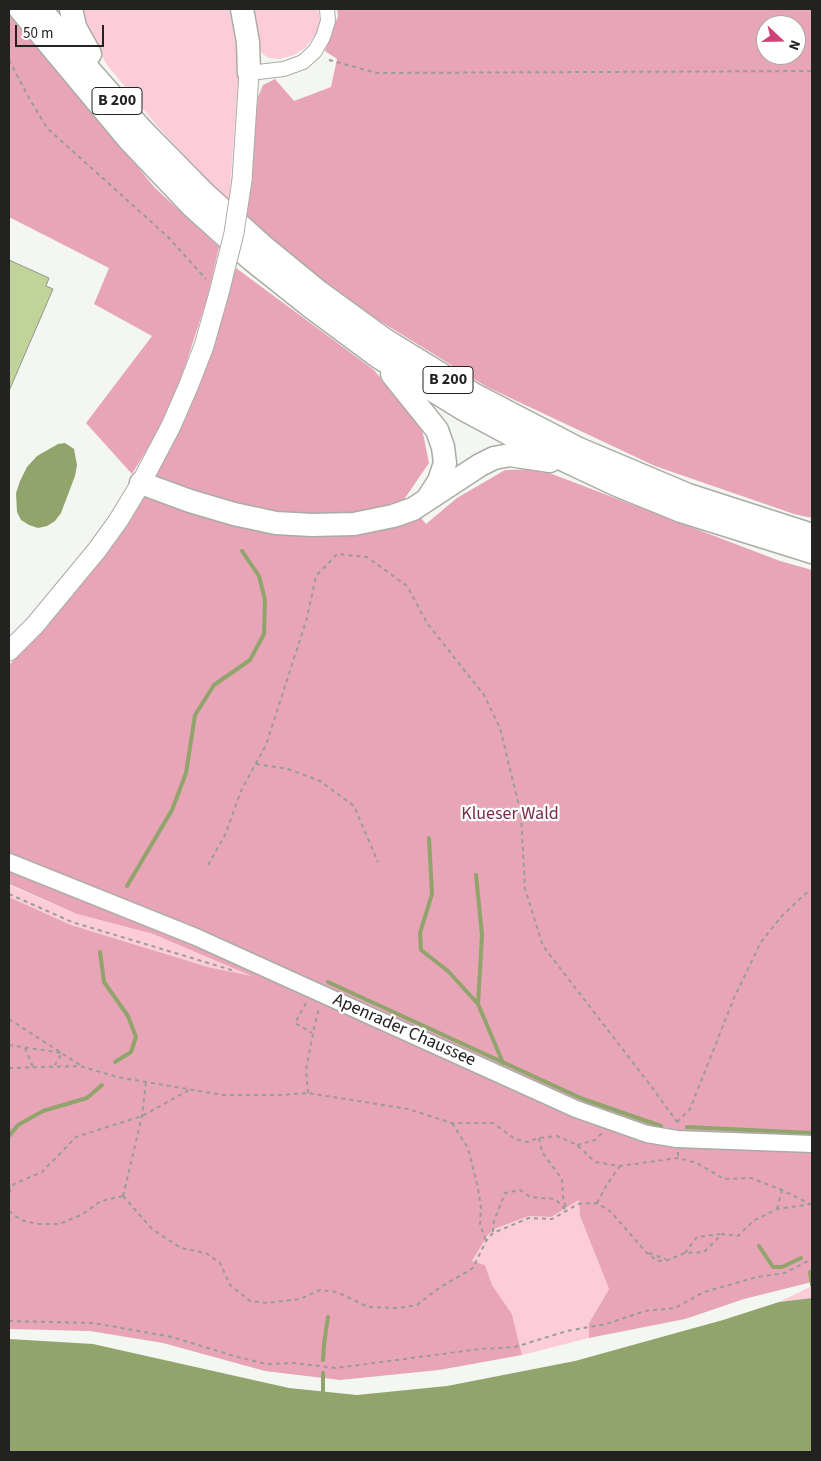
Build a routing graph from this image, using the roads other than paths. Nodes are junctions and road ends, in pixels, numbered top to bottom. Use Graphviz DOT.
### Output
graph roads {
  1 [pos="20,9"];
  2 [pos="41,9"];
  3 [pos="71,9"];
  4 [pos="242,9"];
  5 [pos="327,9"];
  6 [pos="91,72"];
  7 [pos="249,74"];
  8 [pos="377,356"];
  9 [pos="571,464"];
  10 [pos="141,483"];
  11 [pos="427,501"];
  12 [pos="812,535"];
  13 [pos="812,552"];
  14 [pos="9,651"];
  15 [pos="9,862"];
  16 [pos="812,1144"];
  1 -- 8 [label="highway, B 200"];
  2 -- 6 [label="highway, B 200"];
  3 -- 6 [label="highway"];
  4 -- 7 [label="highway"];
  5 -- 7 [label="street"];
  6 -- 12 [label="highway, B 200"];
  7 -- 10 [label="main road, bridge"];
  8 -- 9 [label="highway, B 200"];
  8 -- 11 [label="highway"];
  9 -- 11 [label="highway"];
  9 -- 13 [label="highway, B 200"];
  10 -- 11 [label="highway"];
  10 -- 14 [label="main road"];
  15 -- 16 [label="street, Apenrader Chaussee"];
}
